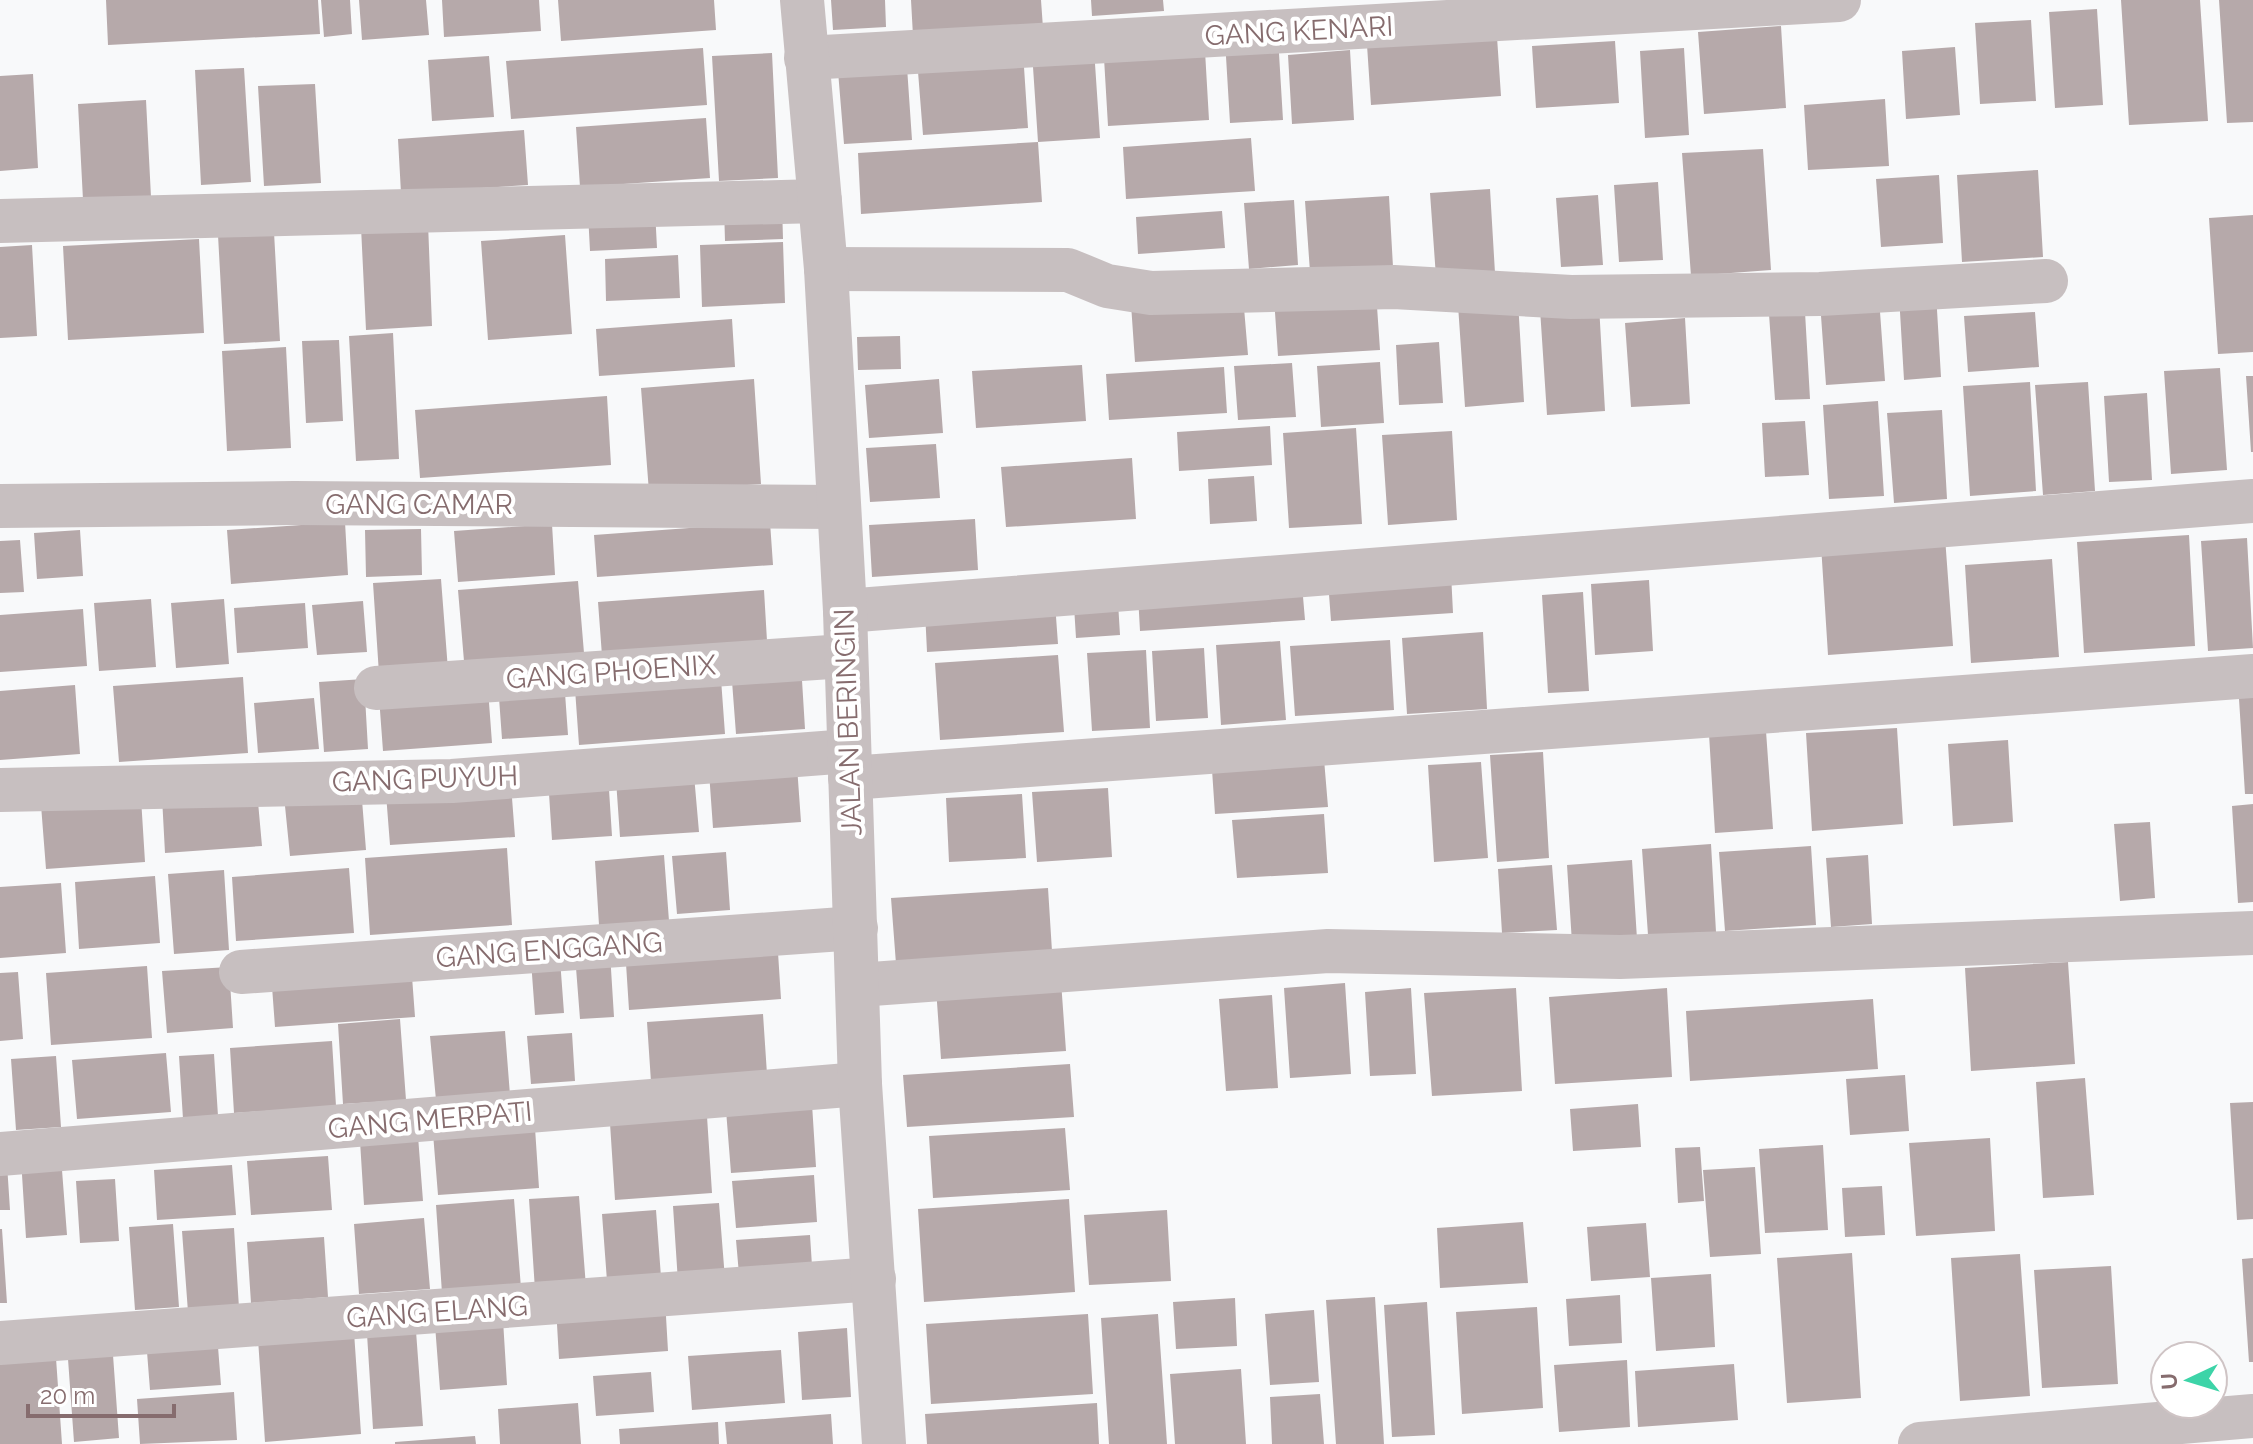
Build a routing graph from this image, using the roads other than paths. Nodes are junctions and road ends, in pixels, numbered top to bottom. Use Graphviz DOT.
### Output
graph roads {
  1 [pos="802,0"];
  2 [pos="1839,0"];
  3 [pos="806,58"];
  4 [pos="820,201"];
  5 [pos="0,221"];
  6 [pos="826,269"];
  7 [pos="2046,281"];
  8 [pos="2253,501"];
  9 [pos="0,506"];
  10 [pos="838,507"];
  11 [pos="845,611"];
  12 [pos="845,656"];
  13 [pos="2253,676"];
  14 [pos="376,688"];
  15 [pos="850,765"];
  16 [pos="0,790"];
  17 [pos="856,928"];
  18 [pos="2253,933"];
  19 [pos="241,972"];
  20 [pos="858,985"];
  21 [pos="860,1084"];
  22 [pos="0,1154"];
  23 [pos="874,1279"];
  24 [pos="0,1343"];
  25 [pos="2253,1416"];
  26 [pos="884,1444"];
  27 [pos="1920,1444"];
  1 -- 3 [label="street, JALAN BERINGIN"];
  2 -- 3 [label="street, GANG KENARI"];
  3 -- 4 [label="street, JALAN BERINGIN"];
  4 -- 5 [label="street"];
  4 -- 6 [label="street, JALAN BERINGIN"];
  6 -- 7 [label="street"];
  6 -- 10 [label="street, JALAN BERINGIN"];
  8 -- 11 [label="street"];
  9 -- 10 [label="street, GANG CAMAR"];
  10 -- 11 [label="street, JALAN BERINGIN"];
  11 -- 12 [label="street, JALAN BERINGIN"];
  12 -- 14 [label="street, GANG PHOENIX"];
  12 -- 15 [label="street, JALAN BERINGIN"];
  13 -- 15 [label="street, GANG PUYUH"];
  15 -- 16 [label="street, GANG PUYUH"];
  15 -- 17 [label="street, JALAN BERINGIN"];
  17 -- 19 [label="street, GANG ENGGANG"];
  17 -- 20 [label="street, JALAN BERINGIN"];
  18 -- 20 [label="street"];
  20 -- 21 [label="street, JALAN BERINGIN"];
  21 -- 22 [label="street, GANG MERPATI"];
  21 -- 23 [label="street, JALAN BERINGIN"];
  23 -- 24 [label="street, GANG ELANG"];
  23 -- 26 [label="street, JALAN BERINGIN"];
  25 -- 27 [label="street"];
}
